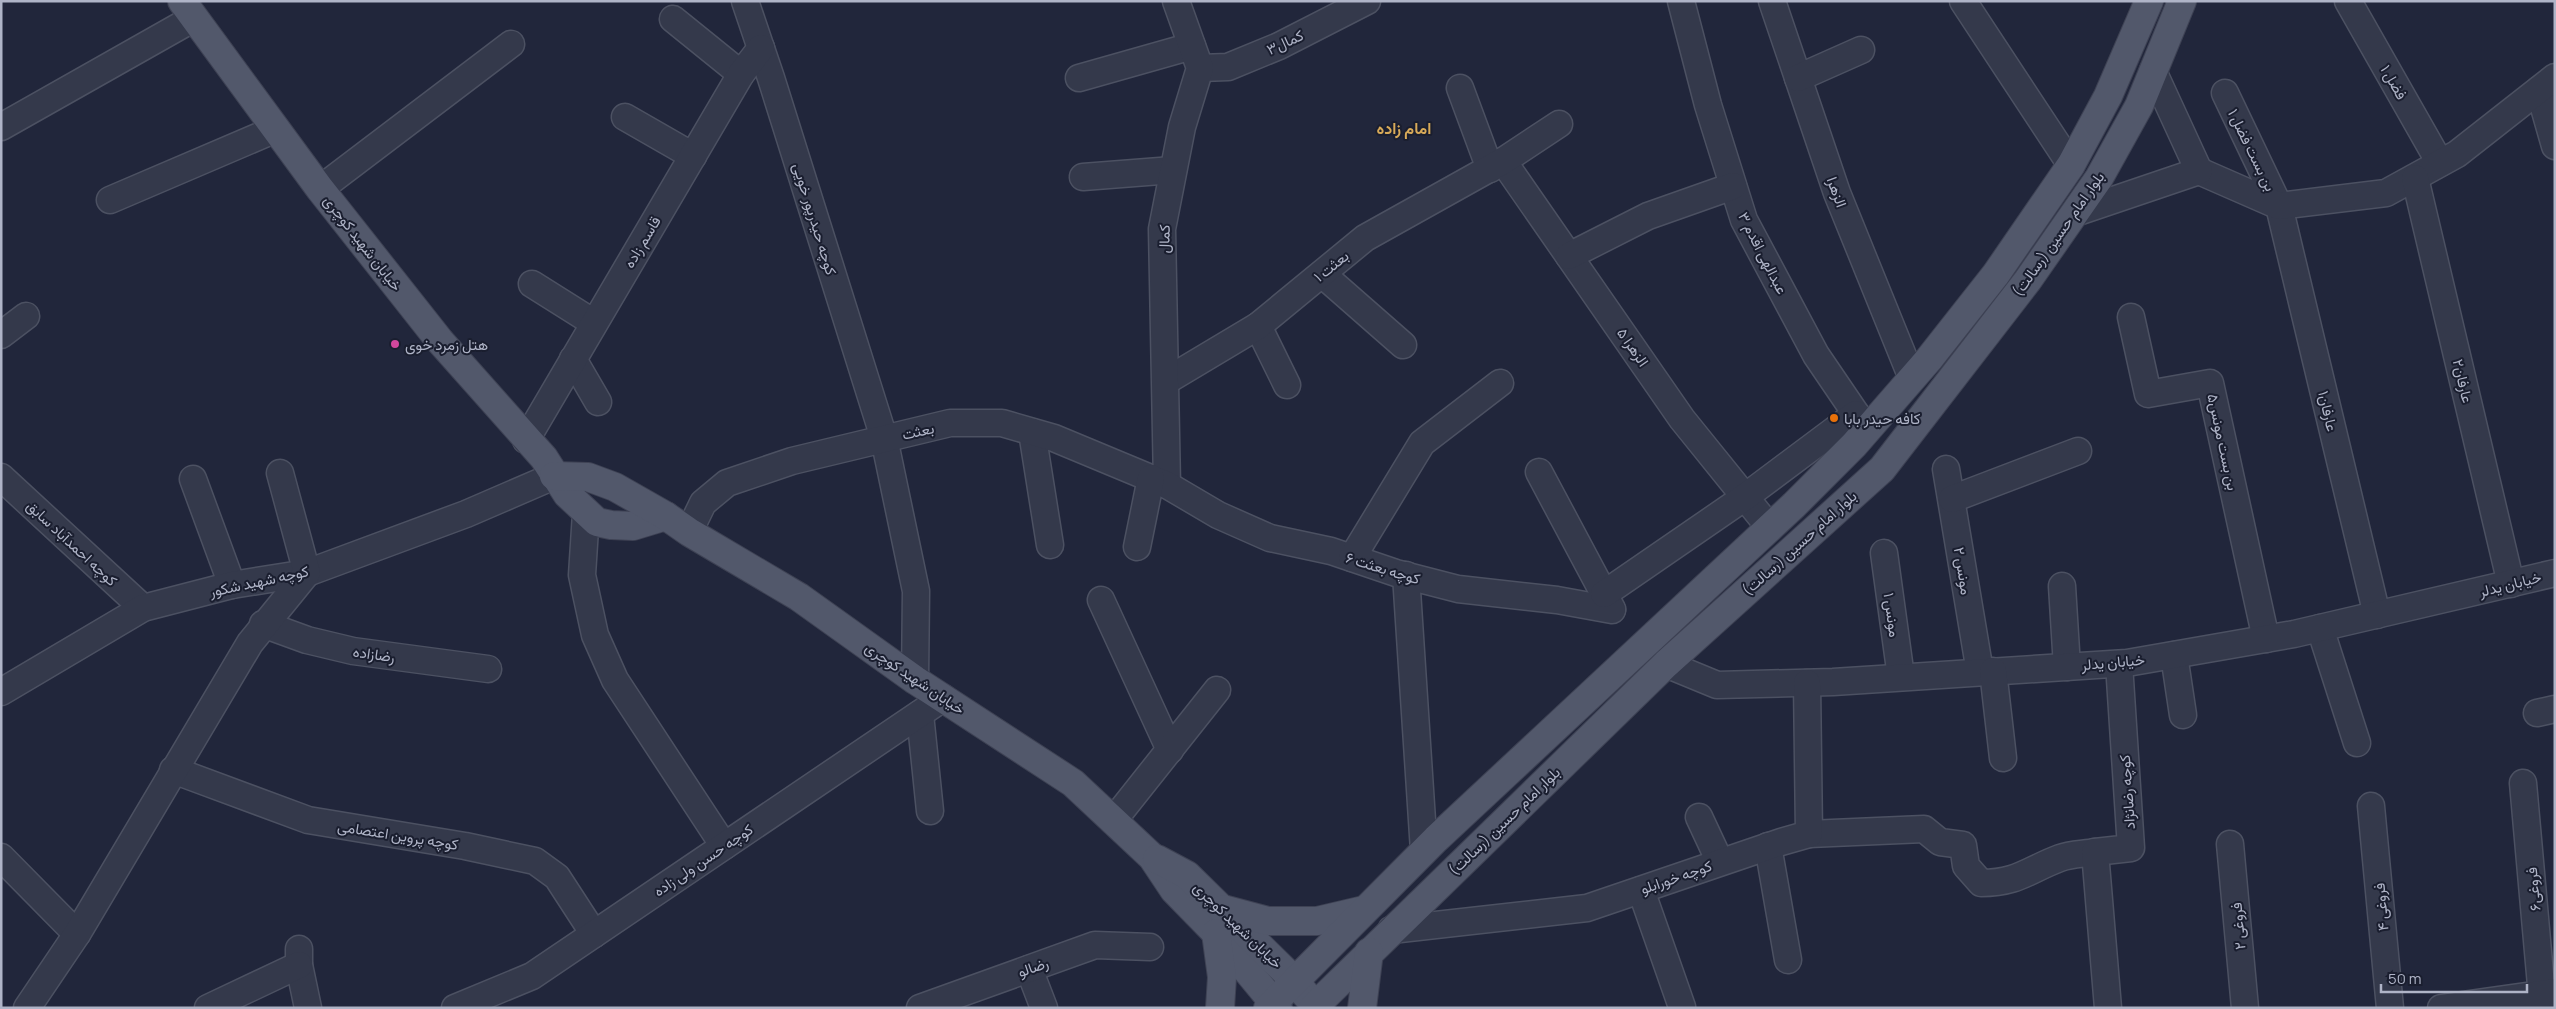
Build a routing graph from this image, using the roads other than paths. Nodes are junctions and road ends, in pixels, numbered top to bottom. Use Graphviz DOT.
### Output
graph roads {
  1 [pos="745,1"];
  2 [pos="1176,1"];
  3 [pos="1367,1"];
  4 [pos="1680,1"];
  5 [pos="1772,1"];
  6 [pos="1963,1"];
  7 [pos="2149,1"];
  8 [pos="2182,1"];
  9 [pos="2348,1"];
  10 [pos="188,10"];
  11 [pos="673,19"];
  12 [pos="510,44"];
  13 [pos="761,48"];
  14 [pos="1862,50"];
  15 [pos="1196,57"];
  16 [pos="2153,71"];
  17 [pos="742,74"];
  18 [pos="1079,78"];
  19 [pos="1798,78"];
  20 [pos="2547,84"];
  21 [pos="1460,88"];
  22 [pos="2225,94"];
  23 [pos="625,117"];
  24 [pos="1559,124"];
  25 [pos="1,127"];
  26 [pos="276,129"];
  27 [pos="2555,146"];
  28 [pos="693,156"];
  29 [pos="2440,164"];
  30 [pos="1496,165"];
  31 [pos="2071,166"];
  32 [pos="1173,170"];
  33 [pos="2199,171"];
  34 [pos="1083,177"];
  35 [pos="2415,178"];
  36 [pos="1733,186"];
  37 [pos="320,189"];
  38 [pos="110,200"];
  39 [pos="2279,206"];
  40 [pos="2076,212"];
  41 [pos="1569,256"];
  42 [pos="1322,274"];
  43 [pos="532,284"];
  44 [pos="26,316"];
  45 [pos="2131,317"];
  46 [pos="594,322"];
  47 [pos="1258,326"];
  48 [pos="1,335"];
  49 [pos="1403,345"];
  50 [pos="573,359"];
  51 [pos="1912,378"];
  52 [pos="1166,381"];
  53 [pos="1500,383"];
  54 [pos="1287,384"];
  55 [pos="598,402"];
  56 [pos="1862,422"];
  57 [pos="1032,432"];
  58 [pos="884,438"];
  59 [pos="526,440"];
  60 [pos="2078,451"];
  61 [pos="1946,470"];
  62 [pos="1539,472"];
  63 [pos="280,473"];
  64 [pos="554,476"];
  65 [pos="1,477"];
  66 [pos="193,479"];
  67 [pos="1159,482"];
  68 [pos="1745,497"];
  69 [pos="1952,499"];
  70 [pos="11,501"];
  71 [pos="586,513"];
  72 [pos="666,516"];
  73 [pos="1770,528"];
  74 [pos="690,532"];
  75 [pos="1050,545"];
  76 [pos="1137,547"];
  77 [pos="1884,553"];
  78 [pos="1352,558"];
  79 [pos="307,573"];
  80 [pos="2555,573"];
  81 [pos="1406,575"];
  82 [pos="2511,584"];
  83 [pos="232,585"];
  84 [pos="2062,586"];
  85 [pos="1101,600"];
  86 [pos="1608,602"];
  87 [pos="143,608"];
  88 [pos="2377,615"];
  89 [pos="263,624"];
  90 [pos="2320,628"];
  91 [pos="2266,639"];
  92 [pos="2174,655"];
  93 [pos="1666,664"];
  94 [pos="2118,664"];
  95 [pos="2067,667"];
  96 [pos="488,668"];
  97 [pos="1987,671"];
  98 [pos="1901,678"];
  99 [pos="915,680"];
  100 [pos="1807,683"];
  101 [pos="1217,690"];
  102 [pos="1,692"];
  103 [pos="943,698"];
  104 [pos="920,714"];
  105 [pos="2183,715"];
  106 [pos="2357,743"];
  107 [pos="1170,750"];
  108 [pos="2003,758"];
  109 [pos="173,770"];
  110 [pos="2523,783"];
  111 [pos="2371,806"];
  112 [pos="930,811"];
  113 [pos="1699,817"];
  114 [pos="1113,821"];
  115 [pos="1809,834"];
  116 [pos="2230,844"];
  117 [pos="724,846"];
  118 [pos="1768,846"];
  119 [pos="1424,851"];
  120 [pos="2095,852"];
  121 [pos="1,857"];
  122 [pos="1720,862"];
  123 [pos="1640,890"];
  124 [pos="1364,910"];
  125 [pos="1218,921"];
  126 [pos="1391,930"];
  127 [pos="77,934"];
  128 [pos="594,934"];
  129 [pos="1150,947"];
  130 [pos="1369,952"];
  131 [pos="1788,960"];
  132 [pos="1029,968"];
  133 [pos="1294,980"];
  134 [pos="2547,998"];
  135 [pos="1273,1006"];
  136 [pos="1314,1007"];
  137 [pos="1682,1007"];
  138 [pos="27,1008"];
  139 [pos="208,1008"];
  140 [pos="308,1008"];
  141 [pos="455,1008"];
  142 [pos="920,1008"];
  143 [pos="1044,1008"];
  144 [pos="1220,1008"];
  145 [pos="1362,1008"];
  146 [pos="2108,1008"];
  147 [pos="2245,1008"];
  148 [pos="2390,1008"];
  149 [pos="2441,1008"];
  1 -- 13 [label="street, کوچه حیدرپور خویی"];
  2 -- 15 [label="street"];
  3 -- 15 [label="street, کمال۳"];
  4 -- 36 [label="street, عبدالهی اقدم ۳"];
  5 -- 19 [label="street, الزهرا"];
  6 -- 31 [label="street"];
  7 -- 31 [label="main road, بلوار امام حسین (رسالت)"];
  8 -- 16 [label="main road, بلوار امام حسین (رسالت)"];
  9 -- 29 [label="street, فضل ۱"];
  10 -- 25 [label="street"];
  10 -- 26 [label="main road, خیابان شهید کوچری"];
  11 -- 17 [label="street"];
  12 -- 37 [label="street"];
  13 -- 17 [label="street, قاسم زاده"];
  13 -- 58 [label="street, کوچه حیدرپور خویی"];
  14 -- 19 [label="street"];
  15 -- 18 [label="street, کمال۳"];
  15 -- 32 [label="street, کمال"];
  16 -- 33 [label="street"];
  16 -- 40 [label="main road, بلوار امام حسین (رسالت)"];
  17 -- 28 [label="street, قاسم زاده"];
  19 -- 51 [label="street, الزهرا"];
  20 -- 27 [label="street"];
  20 -- 29 [label="street"];
  21 -- 30 [label="street, الزهرا ۵"];
  22 -- 39 [label="street, بن بست فضل ۱"];
  23 -- 28 [label="street"];
  24 -- 30 [label="street, بعثت ۱"];
  26 -- 37 [label="main road, خیابان شهید کوچری"];
  26 -- 38 [label="street"];
  28 -- 46 [label="street, قاسم زاده"];
  29 -- 35 [label="street"];
  30 -- 41 [label="street, الزهرا ۵"];
  30 -- 42 [label="street, بعثت ۱"];
  31 -- 51 [label="main road, بلوار امام حسین (رسالت)"];
  32 -- 34 [label="street"];
  32 -- 52 [label="street, کمال"];
  33 -- 39 [label="street"];
  33 -- 40 [label="street"];
  35 -- 39 [label="street"];
  35 -- 82 [label="street, عارفان۲"];
  36 -- 41 [label="street"];
  36 -- 56 [label="street, عبدالهی اقدم ۳"];
  37 -- 59 [label="main road, خیابان شهید کوچری"];
  39 -- 88 [label="street, عارفان۱"];
  40 -- 93 [label="main road, بلوار امام حسین (رسالت)"];
  41 -- 68 [label="street, الزهرا ۵"];
  42 -- 47 [label="street, بعثت ۱"];
  42 -- 49 [label="street"];
  43 -- 46 [label="street"];
  44 -- 48 [label="street"];
  45 -- 91 [label="street, بن بست مونس۵"];
  46 -- 50 [label="street, قاسم زاده"];
  47 -- 52 [label="street, بعثت ۱"];
  47 -- 54 [label="street"];
  50 -- 55 [label="street"];
  50 -- 59 [label="street, قاسم زاده"];
  51 -- 56 [label="main road, بلوار امام حسین (رسالت)"];
  52 -- 67 [label="street, کمال"];
  53 -- 78 [label="street"];
  56 -- 68 [label="street"];
  56 -- 73 [label="main road, بلوار امام حسین (رسالت)"];
  57 -- 58 [label="street, بعثت"];
  57 -- 67 [label="street, بعثت"];
  57 -- 75 [label="street"];
  58 -- 74 [label="street, بعثت"];
  58 -- 99 [label="street, کوچه حیدرپور خویی"];
  59 -- 64 [label="main road, خیابان شهید کوچری"];
  60 -- 69 [label="street"];
  61 -- 69 [label="street, مونس ۲"];
  62 -- 86 [label="street"];
  63 -- 79 [label="street"];
  64 -- 71 [label="main road, خیابان شهید کوچری"];
  64 -- 72 [label="main road, خیابان شهید کوچری"];
  64 -- 79 [label="street, کوچه شهید شکور"];
  65 -- 70 [label="street, کوچه احمدآباد سابق"];
  66 -- 83 [label="street"];
  67 -- 76 [label="street, کمال"];
  67 -- 78 [label="street, کوچه بعثت ۶"];
  68 -- 73 [label="street, الزهرا ۵"];
  68 -- 86 [label="street"];
  69 -- 97 [label="street, مونس ۲"];
  70 -- 87 [label="street, کوچه احمدآباد سابق"];
  71 -- 72 [label="main road, خیابان شهید کوچری"];
  71 -- 117 [label="street"];
  72 -- 74 [label="main road, خیابان شهید کوچری"];
  73 -- 119 [label="main road, بلوار امام حسین (رسالت)"];
  74 -- 99 [label="main road, خیابان شهید کوچری"];
  77 -- 98 [label="street, مونس ۱"];
  78 -- 81 [label="street, کوچه بعثت ۶"];
  79 -- 83 [label="street, کوچه شهید شکور"];
  79 -- 89 [label="street"];
  80 -- 82 [label="street, خیابان یدلر"];
  81 -- 86 [label="street, کوچه بعثت ۶"];
  81 -- 119 [label="street"];
  82 -- 88 [label="street, خیابان یدلر"];
  83 -- 87 [label="street, کوچه شهید شکور"];
  84 -- 95 [label="street"];
  85 -- 107 [label="street"];
  87 -- 102 [label="street, کوچه شهید شکور"];
  88 -- 90 [label="street, خیابان یدلر"];
  89 -- 96 [label="street, رضازاده"];
  89 -- 109 [label="street"];
  90 -- 91 [label="street, خیابان یدلر"];
  90 -- 106 [label="street"];
  91 -- 92 [label="street, خیابان یدلر"];
  92 -- 94 [label="street, خیابان یدلر"];
  92 -- 105 [label="street"];
  93 -- 100 [label="street, خیابان یدلر"];
  93 -- 126 [label="main road, بلوار امام حسین (رسالت)"];
  94 -- 95 [label="street, خیابان یدلر"];
  94 -- 120 [label="street, کوچه رضانژاد"];
  95 -- 97 [label="street, خیابان یدلر"];
  97 -- 98 [label="street, خیابان یدلر"];
  97 -- 108 [label="street, مونس ۲"];
  98 -- 100 [label="street, خیابان یدلر"];
  99 -- 103 [label="main road, خیابان شهید کوچری"];
  100 -- 115 [label="street"];
  101 -- 107 [label="street"];
  103 -- 104 [label="street, کوچه حسن ولی زاده"];
  103 -- 114 [label="main road, خیابان شهید کوچری"];
  104 -- 112 [label="street"];
  104 -- 117 [label="street, کوچه حسن ولی زاده"];
  107 -- 114 [label="street"];
  109 -- 127 [label="street"];
  109 -- 128 [label="street, کوچه پروین اعتصامی"];
  110 -- 134 [label="street, فروغی۶"];
  111 -- 148 [label="street, فروغی ۴"];
  113 -- 122 [label="street"];
  114 -- 125 [label="main road, خیابان شهید کوچری"];
  115 -- 118 [label="street, کوچه خورابلو"];
  115 -- 120 [label="street, کوچه خورابلو"];
  116 -- 147 [label="street, فروغی ۲"];
  117 -- 128 [label="street, کوچه حسن ولی زاده"];
  118 -- 122 [label="street, کوچه خورابلو"];
  118 -- 131 [label="street"];
  119 -- 124 [label="main road, بلوار امام حسین (رسالت)"];
  120 -- 146 [label="street"];
  121 -- 127 [label="street"];
  122 -- 123 [label="street, کوچه خورابلو"];
  123 -- 126 [label="street, کوچه خورابلو"];
  123 -- 137 [label="street"];
  124 -- 125 [label="main road"];
  124 -- 133 [label="main road, بلوار امام حسین (رسالت)"];
  125 -- 133 [label="main road, خیابان شهید کوچری"];
  125 -- 135 [label="main road, خیابان شهید کوچری"];
  125 -- 144 [label="main road"];
  126 -- 130 [label="main road, بلوار امام حسین (رسالت)"];
  127 -- 138 [label="street"];
  128 -- 141 [label="street, کوچه حسن ولی زاده"];
  129 -- 132 [label="street, رضالو"];
  130 -- 136 [label="main road, بلوار امام حسین (رسالت)"];
  130 -- 145 [label="main road"];
  132 -- 142 [label="street, رضالو"];
  132 -- 143 [label="street"];
  133 -- 135 [label="main road, بلوار امام حسین (رسالت)"];
  133 -- 136 [label="main road, خیابان شهید کوچری"];
  134 -- 149 [label="street"];
  139 -- 140 [label="street"];
}
